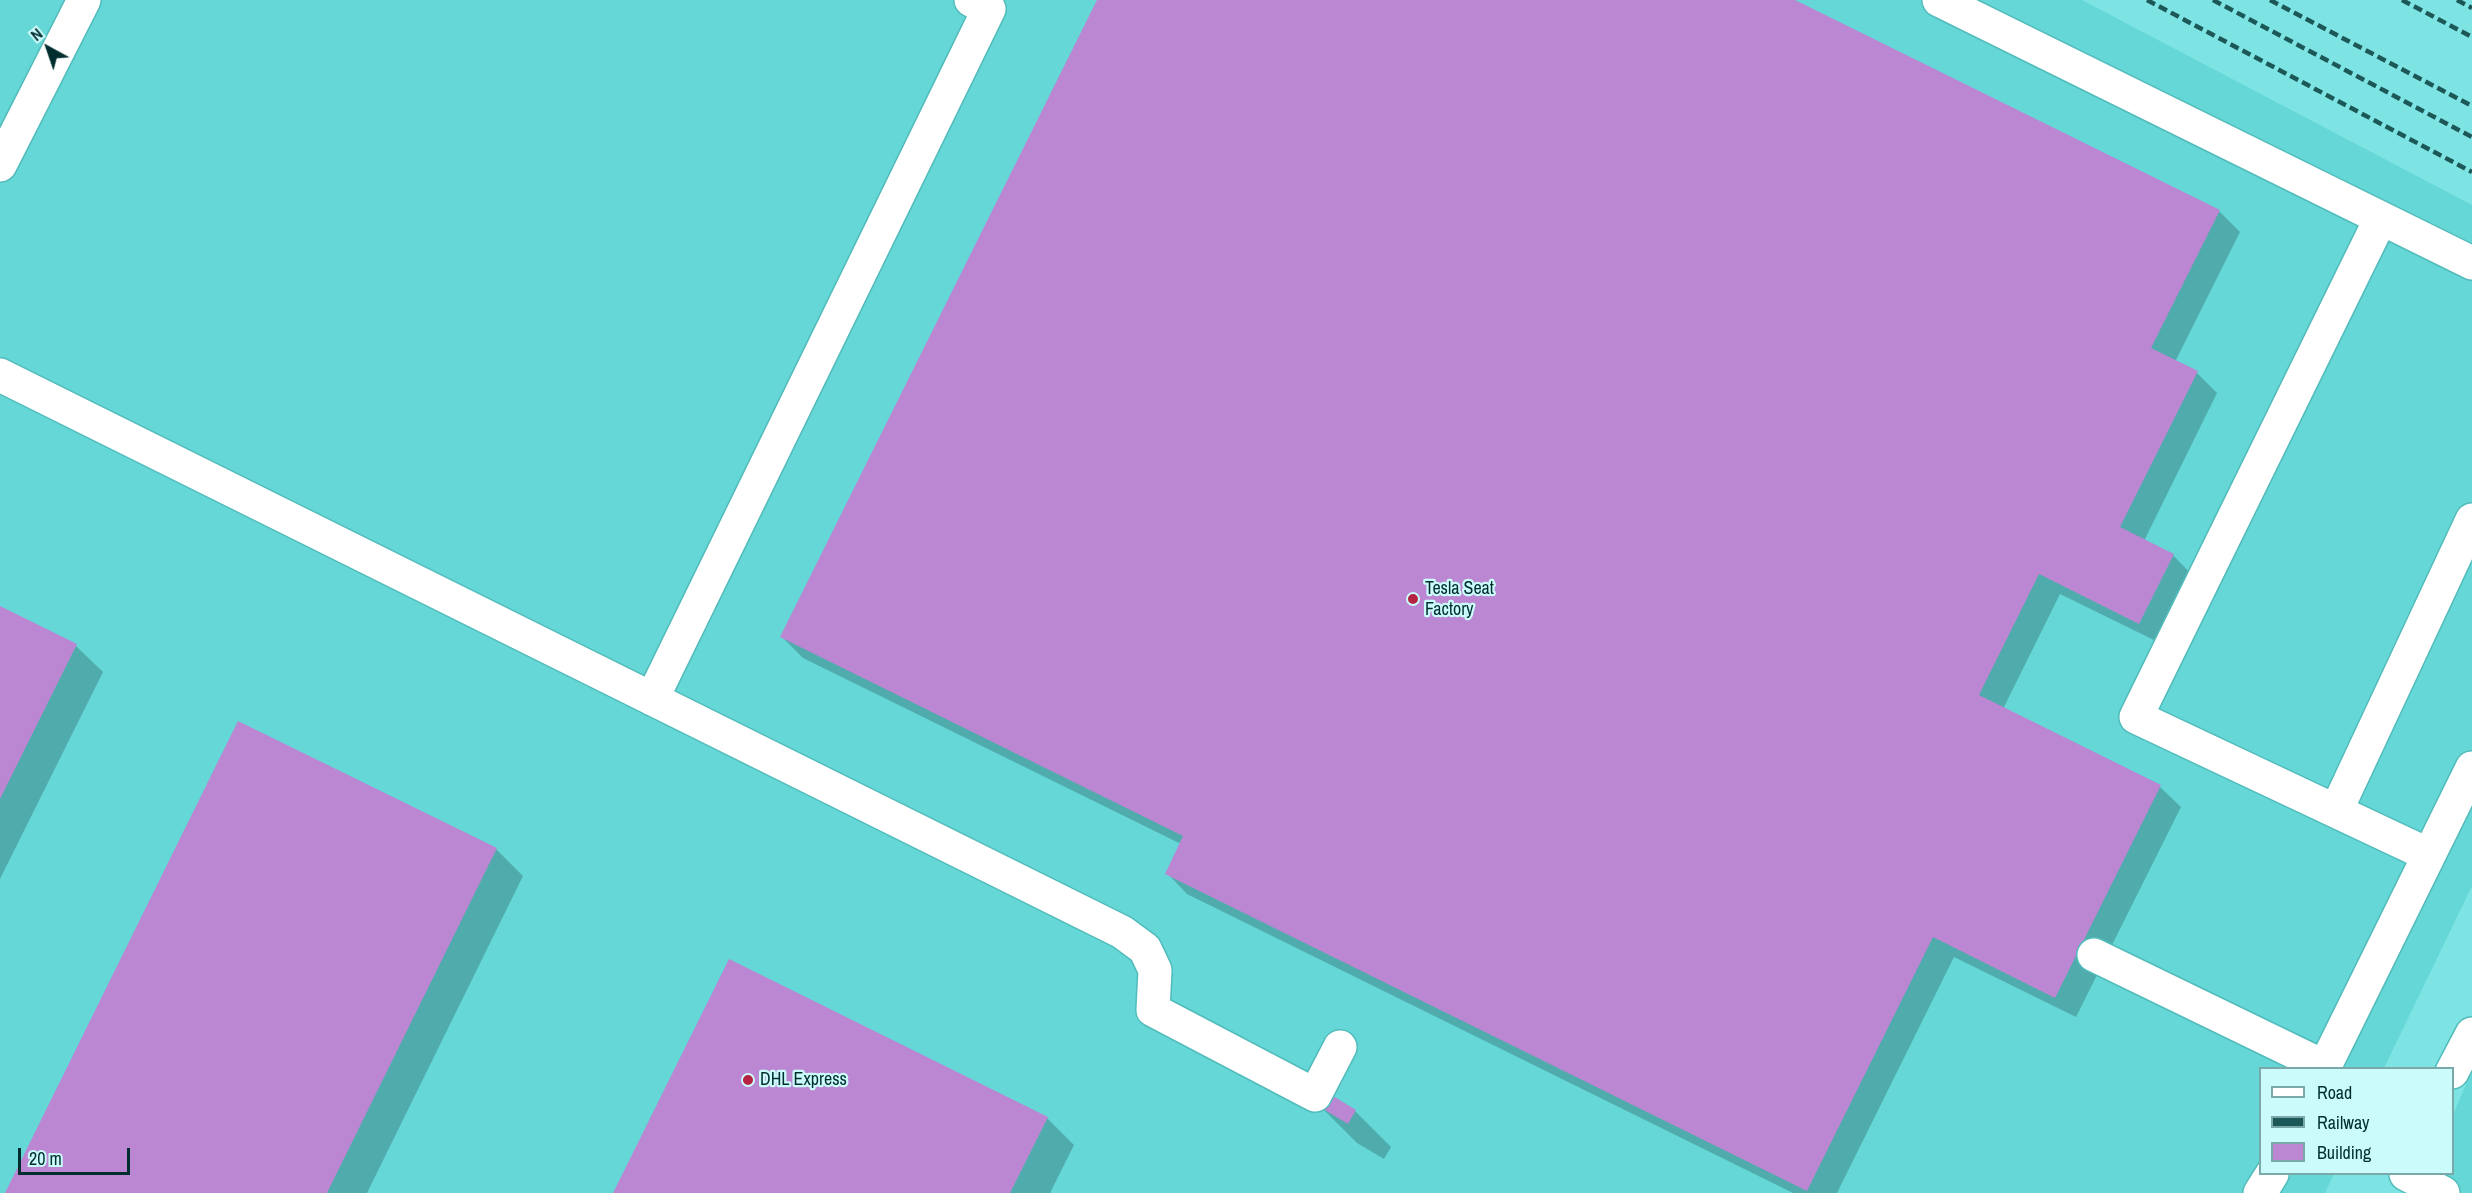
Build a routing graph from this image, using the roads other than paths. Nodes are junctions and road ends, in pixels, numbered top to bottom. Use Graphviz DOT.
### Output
graph roads {
  1 [pos="84,0"];
  2 [pos="971,0"];
  3 [pos="1939,0"];
  4 [pos="0,165"];
  5 [pos="2380,218"];
  6 [pos="2472,263"];
  7 [pos="0,375"];
  8 [pos="2468,538"];
  9 [pos="652,699"];
  10 [pos="2472,768"];
  11 [pos="2336,811"];
  12 [pos="2429,855"];
  13 [pos="2094,955"];
  14 [pos="2472,1034"];
  15 [pos="1340,1047"];
  16 [pos="2324,1067"];
  17 [pos="2454,1068"];
  18 [pos="2271,1175"];
  19 [pos="2399,1175"];
  20 [pos="2410,1175"];
  21 [pos="2260,1193"];
  22 [pos="2390,1193"];
  23 [pos="2444,1193"];
  1 -- 4 [label="lane"];
  2 -- 9 [label="lane"];
  3 -- 5 [label="lane"];
  5 -- 6 [label="lane"];
  5 -- 11 [label="lane"];
  7 -- 9 [label="lane"];
  8 -- 11 [label="lane"];
  9 -- 15 [label="lane"];
  10 -- 12 [label="lane"];
  11 -- 12 [label="lane"];
  12 -- 16 [label="lane"];
  13 -- 16 [label="lane"];
  14 -- 17 [label="lane"];
  18 -- 21 [label="lane"];
  19 -- 22 [label="lane"];
  20 -- 23 [label="lane"];
}
